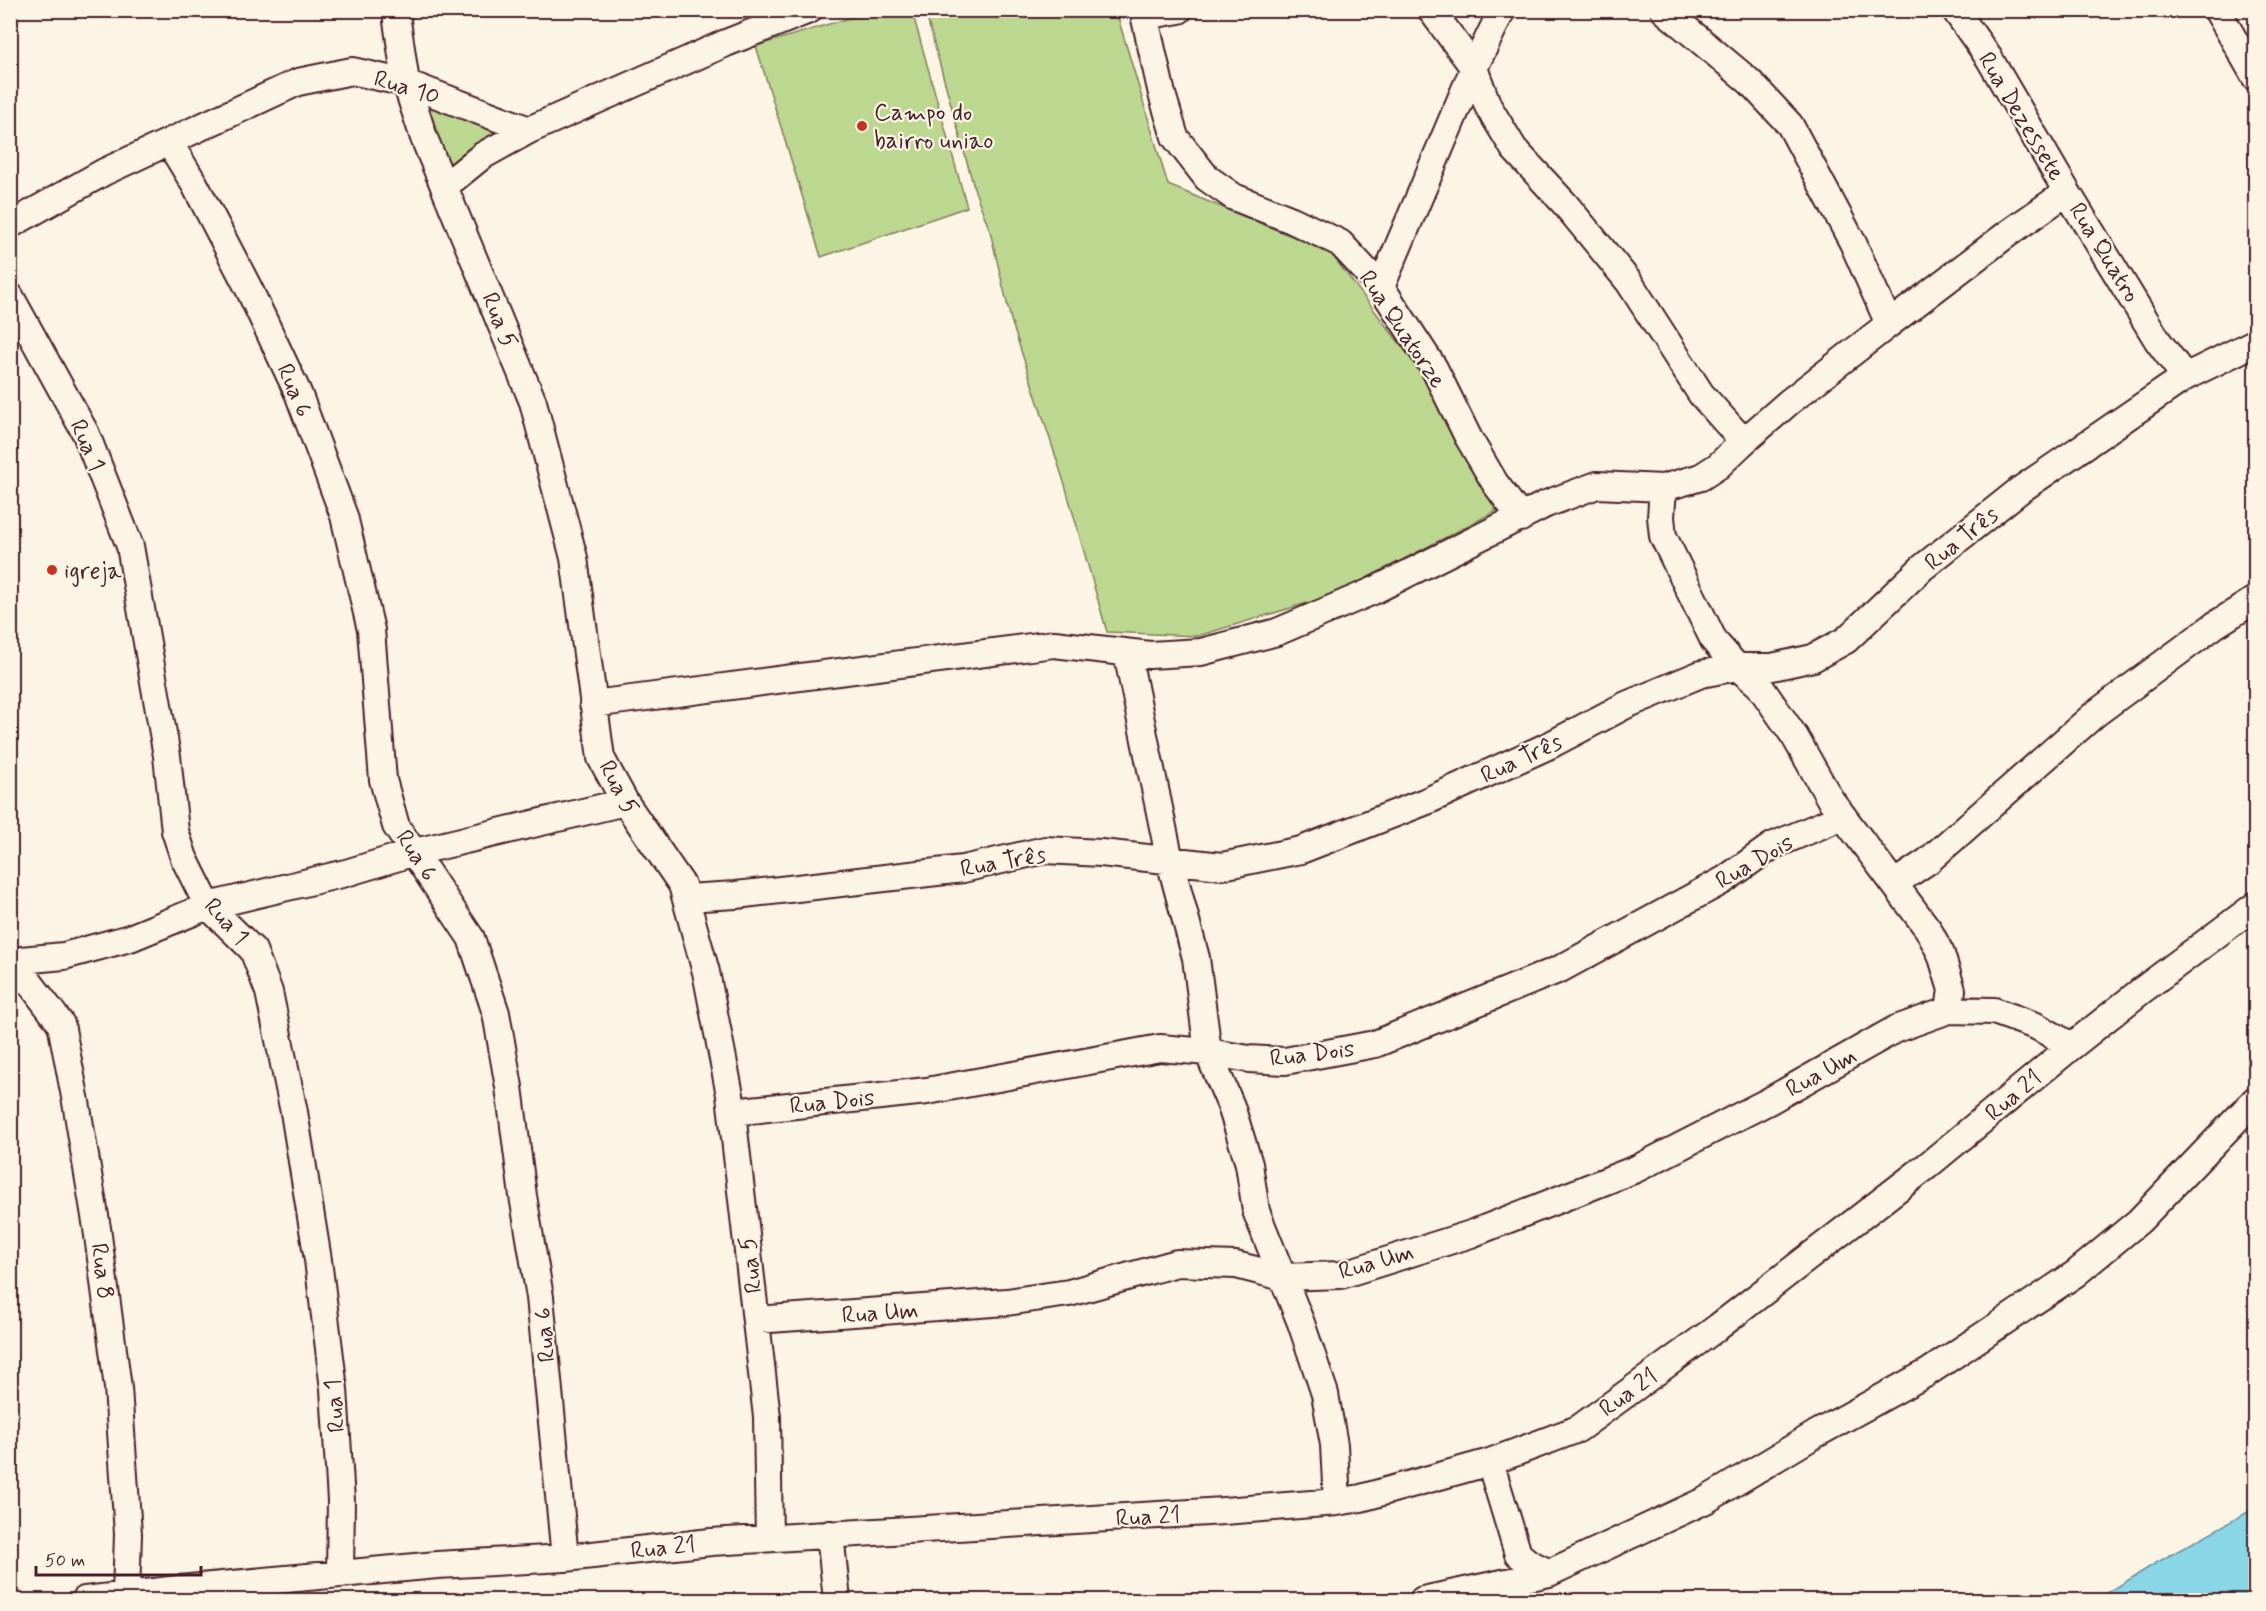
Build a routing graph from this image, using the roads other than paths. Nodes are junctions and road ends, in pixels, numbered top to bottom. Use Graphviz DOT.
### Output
graph roads {
  1 [pos="398,10"];
  2 [pos="809,10"];
  3 [pos="1179,10"];
  4 [pos="1431,10"];
  5 [pos="1502,10"];
  6 [pos="1664,10"];
  7 [pos="1955,10"];
  8 [pos="2217,10"];
  9 [pos="1144,13"];
  10 [pos="1474,68"];
  11 [pos="2256,78"];
  12 [pos="406,83"];
  13 [pos="529,130"];
  14 [pos="169,142"];
  15 [pos="445,186"];
  16 [pos="2067,192"];
  17 [pos="10,225"];
  18 [pos="1381,287"];
  19 [pos="10,296"];
  20 [pos="1889,324"];
  21 [pos="2256,342"];
  22 [pos="2185,377"];
  23 [pos="1742,444"];
  24 [pos="1663,488"];
  25 [pos="1521,518"];
  26 [pos="2256,599"];
  27 [pos="1127,653"];
  28 [pos="1737,667"];
  29 [pos="593,704"];
  30 [pos="625,802"];
  31 [pos="1843,816"];
  32 [pos="415,852"];
  33 [pos="1170,861"];
  34 [pos="1895,883"];
  35 [pos="686,898"];
  36 [pos="2256,905"];
  37 [pos="208,906"];
  38 [pos="10,961"];
  39 [pos="10,969"];
  40 [pos="1949,1010"];
  41 [pos="2072,1046"];
  42 [pos="1209,1052"];
  43 [pos="2256,1099"];
  44 [pos="732,1112"];
  45 [pos="1283,1277"];
  46 [pos="756,1320"];
  47 [pos="1490,1462"];
  48 [pos="1336,1502"];
  49 [pos="830,1534"];
  50 [pos="770,1538"];
  51 [pos="565,1558"];
  52 [pos="1549,1573"];
  53 [pos="340,1574"];
  54 [pos="126,1595"];
  55 [pos="85,1600"];
  56 [pos="837,1600"];
  57 [pos="1424,1600"];
  1 -- 12 [label="street, Rua 5"];
  2 -- 13 [label="street"];
  3 -- 9 [label="street"];
  4 -- 10 [label="street"];
  5 -- 10 [label="street"];
  6 -- 20 [label="street"];
  7 -- 16 [label="street, Rua Dezessete"];
  8 -- 11 [label="street"];
  9 -- 18 [label="street, Rua Quatorze"];
  10 -- 18 [label="street"];
  10 -- 23 [label="street"];
  12 -- 13 [label="street, Rua 10"];
  12 -- 14 [label="street, Rua 10"];
  12 -- 15 [label="street, Rua 5"];
  13 -- 15 [label="street"];
  14 -- 17 [label="street, Rua 10"];
  14 -- 32 [label="street, Rua 6"];
  15 -- 29 [label="street, Rua 5"];
  16 -- 20 [label="street, Rua Quatro"];
  16 -- 22 [label="street, Rua Quatro"];
  18 -- 25 [label="street, Rua Quatorze"];
  19 -- 37 [label="street, Rua 1"];
  20 -- 23 [label="street, Rua Quatro"];
  21 -- 22 [label="street, Rua Três"];
  22 -- 28 [label="street, Rua Três"];
  23 -- 24 [label="street, Rua Quatro"];
  24 -- 25 [label="street, Rua Quatro"];
  24 -- 28 [label="street"];
  25 -- 27 [label="street, Rua Quatro"];
  26 -- 34 [label="street"];
  27 -- 29 [label="street, Rua Quatro"];
  27 -- 33 [label="street"];
  28 -- 31 [label="street"];
  28 -- 33 [label="street, Rua Três"];
  29 -- 30 [label="street, Rua 5"];
  30 -- 32 [label="street"];
  30 -- 35 [label="street, Rua 5"];
  31 -- 34 [label="street"];
  31 -- 42 [label="street, Rua Dois"];
  32 -- 37 [label="street"];
  32 -- 51 [label="street, Rua 6"];
  33 -- 35 [label="street, Rua Três"];
  33 -- 42 [label="street"];
  34 -- 40 [label="street"];
  35 -- 44 [label="street, Rua 5"];
  36 -- 41 [label="street, Rua 21"];
  37 -- 38 [label="street"];
  37 -- 53 [label="street, Rua 1"];
  39 -- 54 [label="street, Rua 8"];
  40 -- 41 [label="street"];
  40 -- 45 [label="street, Rua Um"];
  41 -- 47 [label="street, Rua 21"];
  42 -- 44 [label="street, Rua Dois"];
  42 -- 45 [label="street"];
  43 -- 52 [label="street"];
  44 -- 46 [label="street, Rua 5"];
  45 -- 46 [label="street, Rua Um"];
  45 -- 48 [label="street"];
  46 -- 50 [label="street, Rua 5"];
  47 -- 48 [label="street, Rua 21"];
  47 -- 52 [label="street"];
  48 -- 49 [label="street, Rua 21"];
  49 -- 50 [label="street, Rua 21"];
  49 -- 56 [label="street"];
  50 -- 51 [label="street, Rua 21"];
  51 -- 53 [label="street, Rua 21"];
  52 -- 57 [label="street"];
  53 -- 54 [label="street, Rua 21"];
  54 -- 55 [label="street, Rua 21"];
}
